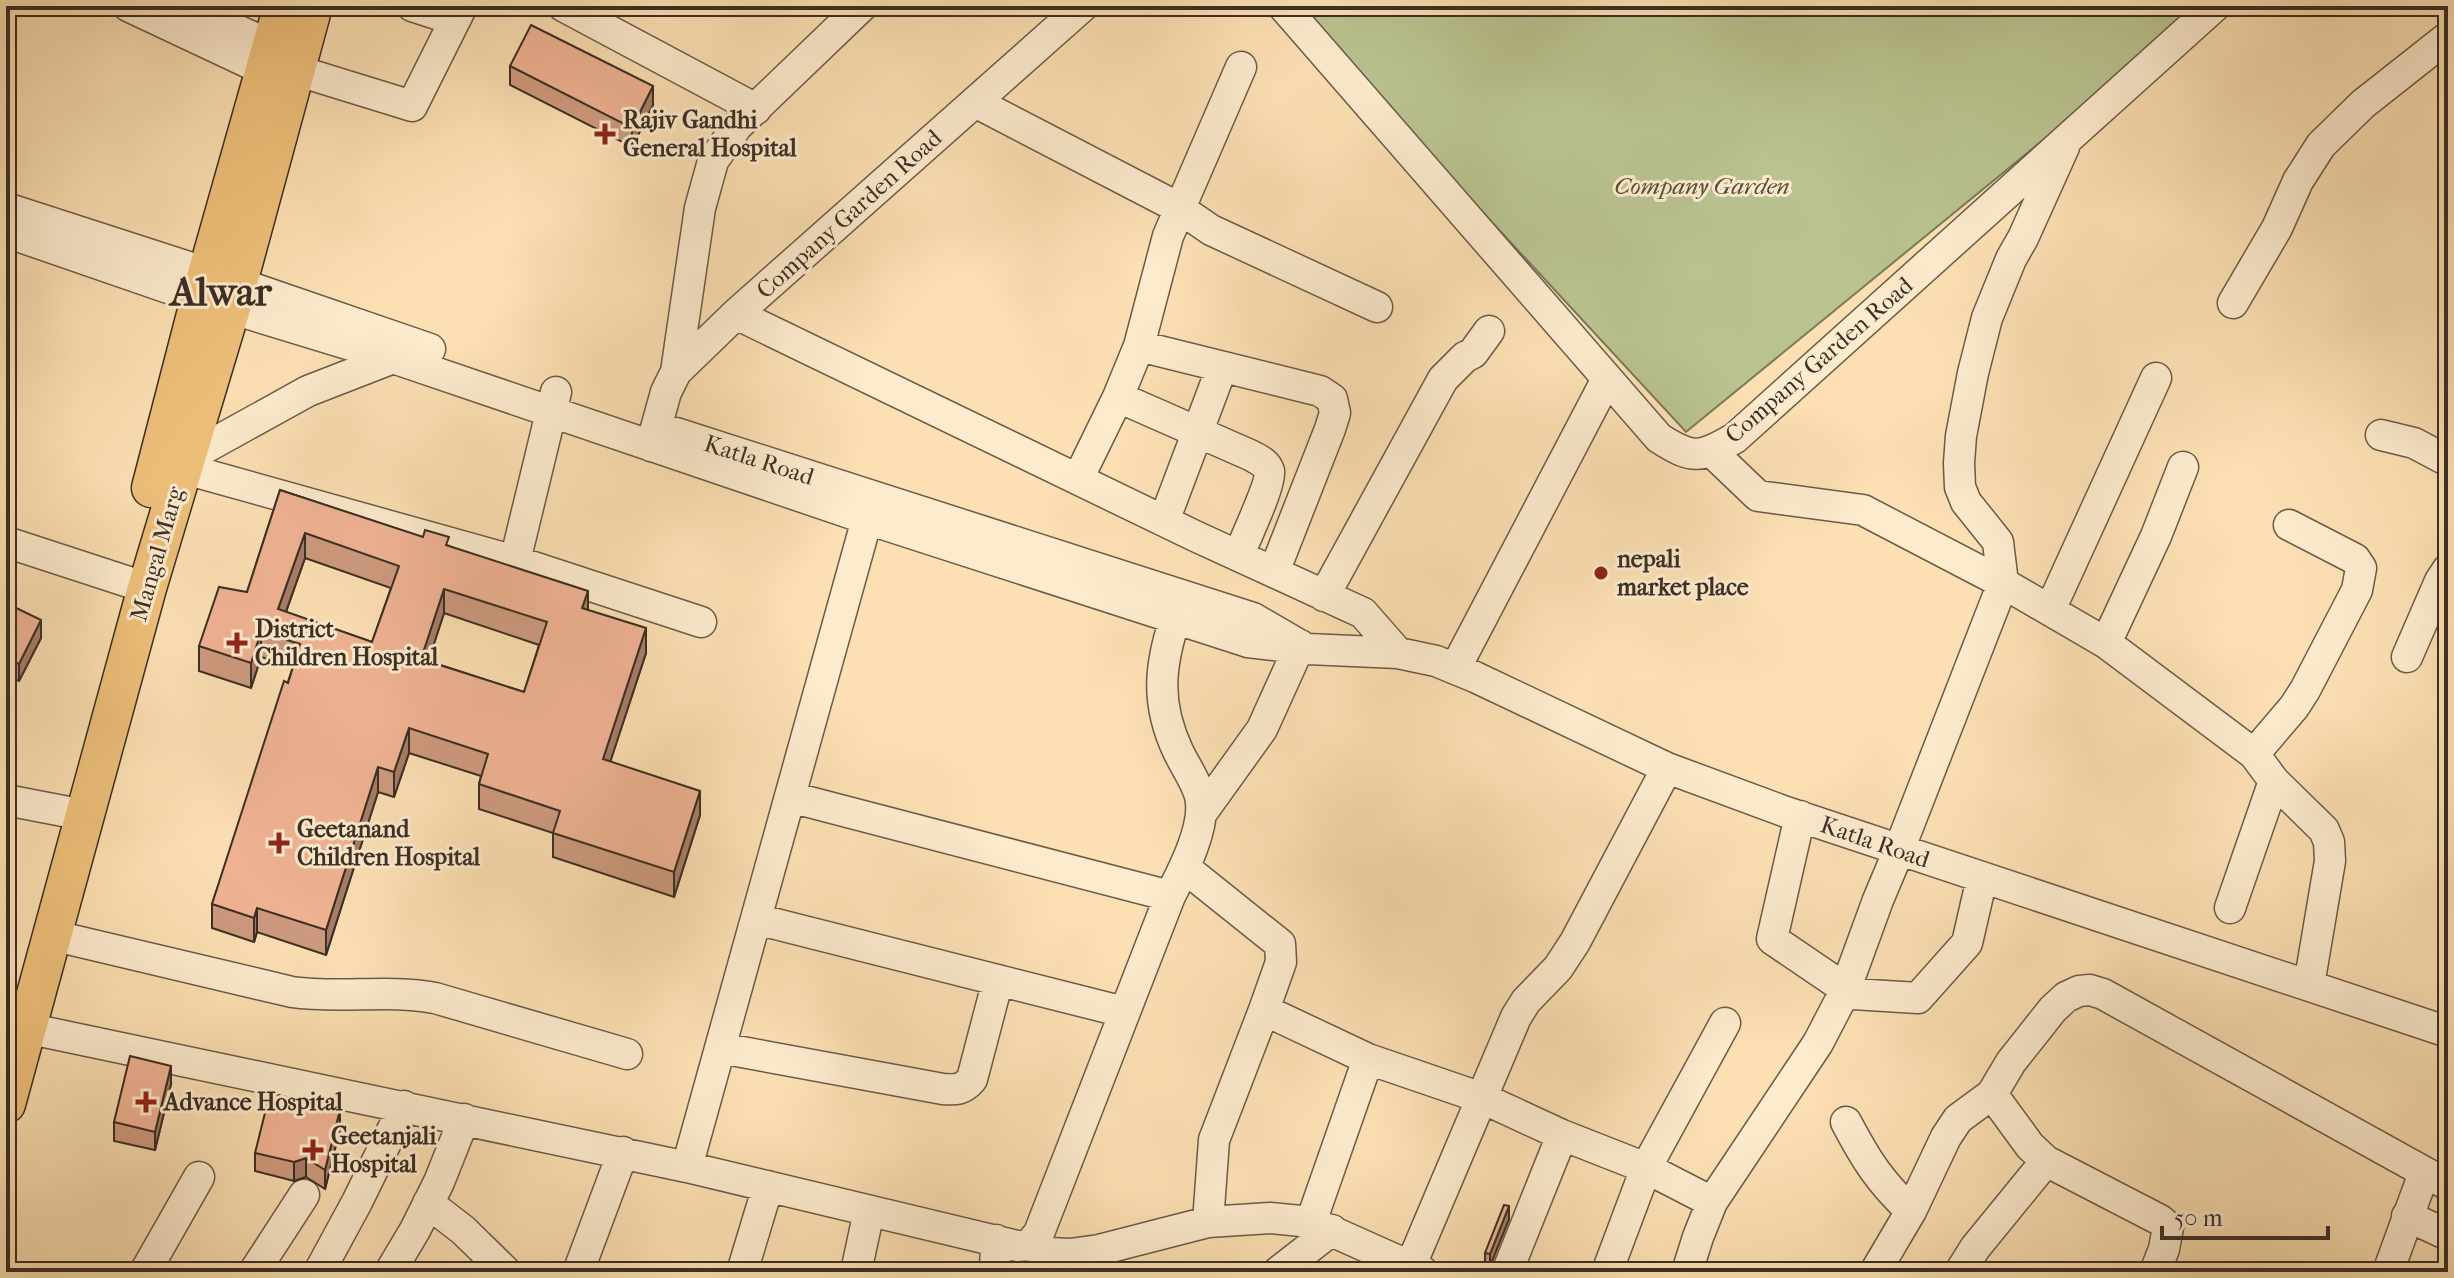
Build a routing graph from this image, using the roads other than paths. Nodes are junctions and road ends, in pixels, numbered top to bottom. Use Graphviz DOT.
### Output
graph roads {
  1 [pos="128,6"];
  2 [pos="185,6"];
  3 [pos="283,6"];
  4 [pos="313,6"];
  5 [pos="412,6"];
  6 [pos="563,6"];
  7 [pos="862,6"];
  8 [pos="1083,6"];
  9 [pos="1283,6"];
  10 [pos="2215,6"];
  11 [pos="459,13"];
  12 [pos="2448,37"];
  13 [pos="268,58"];
  14 [pos="1241,67"];
  15 [pos="305,73"];
  16 [pos="975,102"];
  17 [pos="756,109"];
  18 [pos="2069,137"];
  19 [pos="1179,208"];
  20 [pos="7,218"];
  21 [pos="219,291"];
  22 [pos="1370,297"];
  23 [pos="2233,303"];
  24 [pos="736,314"];
  25 [pos="1489,331"];
  26 [pos="1139,346"];
  27 [pos="393,358"];
  28 [pos="1222,367"];
  29 [pos="676,372"];
  30 [pos="2156,378"];
  31 [pos="1607,379"];
  32 [pos="1118,397"];
  33 [pos="553,402"];
  34 [pos="1197,432"];
  35 [pos="2381,435"];
  36 [pos="654,436"];
  37 [pos="1712,452"];
  38 [pos="2448,461"];
  39 [pos="184,463"];
  40 [pos="2183,467"];
  41 [pos="1078,479"];
  42 [pos="856,507"];
  43 [pos="1164,521"];
  44 [pos="2289,525"];
  45 [pos="6,542"];
  46 [pos="1239,555"];
  47 [pos="515,561"];
  48 [pos="2448,569"];
  49 [pos="1274,572"];
  50 [pos="2003,583"];
  51 [pos="136,585"];
  52 [pos="1144,596"];
  53 [pos="1324,596"];
  54 [pos="2050,610"];
  55 [pos="1175,619"];
  56 [pos="701,622"];
  57 [pos="2106,643"];
  58 [pos="1302,647"];
  59 [pos="1398,653"];
  60 [pos="2407,657"];
  61 [pos="1455,669"];
  62 [pos="2254,754"];
  63 [pos="1667,768"];
  64 [pos="2274,781"];
  65 [pos="790,797"];
  66 [pos="6,800"];
  67 [pos="72,813"];
  68 [pos="1201,814"];
  69 [pos="1800,816"];
  70 [pos="1899,850"];
  71 [pos="1185,868"];
  72 [pos="1982,878"];
  73 [pos="1170,896"];
  74 [pos="2230,908"];
  75 [pos="756,919"];
  76 [pos="51,935"];
  77 [pos="998,980"];
  78 [pos="2309,985"];
  79 [pos="1845,989"];
  80 [pos="1264,1010"];
  81 [pos="1124,1012"];
  82 [pos="16,1017"];
  83 [pos="1725,1023"];
  84 [pos="2448,1032"];
  85 [pos="720,1048"];
  86 [pos="627,1054"];
  87 [pos="1368,1059"];
  88 [pos="1992,1094"];
  89 [pos="1482,1098"];
  90 [pos="6,1104"];
  91 [pos="404,1106"];
  92 [pos="464,1119"];
  93 [pos="1846,1122"];
  94 [pos="1562,1135"];
  95 [pos="623,1152"];
  96 [pos="2046,1161"];
  97 [pos="687,1167"];
  98 [pos="1646,1168"];
  99 [pos="199,1177"];
  100 [pos="2436,1179"];
  101 [pos="768,1186"];
  102 [pos="304,1195"];
  103 [pos="1712,1202"];
  104 [pos="428,1203"];
  105 [pos="869,1211"];
  106 [pos="1911,1211"];
  107 [pos="2407,1216"];
  108 [pos="1208,1222"];
  109 [pos="1322,1226"];
  110 [pos="2448,1235"];
  111 [pos="996,1240"];
  112 [pos="1029,1245"];
  113 [pos="580,1267"];
  114 [pos="1417,1268"];
  115 [pos="262,1269"];
  116 [pos="145,1272"];
  117 [pos="319,1272"];
  118 [pos="390,1272"];
  119 [pos="506,1272"];
  120 [pos="742,1272"];
  121 [pos="856,1272"];
  122 [pos="995,1272"];
  123 [pos="1278,1272"];
  124 [pos="1507,1272"];
  125 [pos="1607,1272"];
  126 [pos="1687,1272"];
  127 [pos="1875,1272"];
  128 [pos="1960,1272"];
  129 [pos="2155,1272"];
  130 [pos="2388,1272"];
  1 -- 13 [label="street"];
  2 -- 13 [label="street"];
  3 -- 13 [label="main road, Mangal Marg"];
  4 -- 21 [label="main road, Mangal Marg"];
  5 -- 11 [label="street"];
  6 -- 17 [label="street"];
  7 -- 17 [label="street"];
  8 -- 16 [label="street, Company Garden Road"];
  9 -- 31 [label="street, Company Garden Road"];
  10 -- 18 [label="street, Company Garden Road"];
  11 -- 15 [label="street"];
  12 -- 23 [label="street"];
  13 -- 21 [label="main road, Mangal Marg"];
  14 -- 19 [label="street"];
  16 -- 19 [label="street"];
  16 -- 24 [label="street, Company Garden Road"];
  17 -- 29 [label="street"];
  18 -- 37 [label="street, Company Garden Road"];
  18 -- 50 [label="street"];
  19 -- 22 [label="street"];
  19 -- 26 [label="street"];
  20 -- 21 [label="street"];
  21 -- 27 [label="street, Katla Road"];
  21 -- 33 [label="street, Katla Road"];
  21 -- 39 [label="main road, Mangal Marg"];
  21 -- 51 [label="main road, Mangal Marg"];
  24 -- 29 [label="street, Company Garden Road"];
  24 -- 41 [label="street"];
  25 -- 53 [label="street"];
  26 -- 28 [label="street"];
  26 -- 32 [label="street"];
  27 -- 33 [label="street, Katla Road"];
  27 -- 39 [label="street"];
  28 -- 34 [label="street"];
  28 -- 49 [label="street"];
  29 -- 36 [label="street, Company Garden Road"];
  30 -- 54 [label="street"];
  31 -- 37 [label="street, Company Garden Road"];
  31 -- 61 [label="street"];
  32 -- 34 [label="street"];
  32 -- 41 [label="street"];
  33 -- 36 [label="street, Katla Road"];
  33 -- 47 [label="street"];
  34 -- 43 [label="street"];
  34 -- 46 [label="street"];
  35 -- 38 [label="street"];
  36 -- 42 [label="street, Katla Road"];
  37 -- 50 [label="street"];
  39 -- 47 [label="street"];
  39 -- 51 [label="main road, Mangal Marg"];
  40 -- 57 [label="street"];
  41 -- 43 [label="street"];
  42 -- 52 [label="street, Katla Road"];
  42 -- 65 [label="street"];
  43 -- 46 [label="street"];
  44 -- 62 [label="street"];
  45 -- 51 [label="street"];
  46 -- 49 [label="street"];
  47 -- 56 [label="street"];
  48 -- 60 [label="street"];
  49 -- 53 [label="street"];
  50 -- 54 [label="street"];
  50 -- 70 [label="street"];
  51 -- 67 [label="main road, Mangal Marg"];
  52 -- 55 [label="street, Katla Road"];
  52 -- 58 [label="street, Katla Road"];
  53 -- 59 [label="street"];
  54 -- 57 [label="street"];
  55 -- 58 [label="street, Katla Road"];
  55 -- 68 [label="street"];
  57 -- 62 [label="street"];
  58 -- 59 [label="street, Katla Road"];
  58 -- 68 [label="street"];
  59 -- 61 [label="street, Katla Road"];
  61 -- 63 [label="street, Katla Road"];
  62 -- 64 [label="street"];
  63 -- 69 [label="street, Katla Road"];
  63 -- 89 [label="street"];
  64 -- 74 [label="street"];
  64 -- 78 [label="street"];
  65 -- 73 [label="street"];
  65 -- 75 [label="street"];
  66 -- 67 [label="street"];
  67 -- 76 [label="main road, Mangal Marg"];
  67 -- 82 [label="main road, Mangal Marg"];
  68 -- 71 [label="street"];
  69 -- 70 [label="street, Katla Road"];
  69 -- 79 [label="street"];
  70 -- 72 [label="street, Katla Road"];
  70 -- 79 [label="street"];
  71 -- 73 [label="street"];
  71 -- 80 [label="street"];
  72 -- 78 [label="street, Katla Road"];
  72 -- 79 [label="street"];
  73 -- 81 [label="street"];
  75 -- 77 [label="street"];
  75 -- 85 [label="street"];
  76 -- 82 [label="main road, Mangal Marg"];
  76 -- 86 [label="street"];
  77 -- 81 [label="street"];
  77 -- 85 [label="street"];
  78 -- 84 [label="street, Katla Road"];
  79 -- 103 [label="street"];
  80 -- 87 [label="street"];
  80 -- 108 [label="street"];
  81 -- 112 [label="street"];
  82 -- 90 [label="main road, Mangal Marg"];
  82 -- 91 [label="street"];
  83 -- 98 [label="street"];
  85 -- 97 [label="street"];
  87 -- 89 [label="street"];
  87 -- 109 [label="street"];
  88 -- 96 [label="street"];
  88 -- 100 [label="street"];
  88 -- 106 [label="street"];
  89 -- 94 [label="street"];
  89 -- 114 [label="street"];
  91 -- 92 [label="street"];
  91 -- 117 [label="street"];
  92 -- 95 [label="street"];
  92 -- 104 [label="street"];
  93 -- 106 [label="street"];
  94 -- 98 [label="street"];
  94 -- 124 [label="street"];
  95 -- 97 [label="street"];
  95 -- 113 [label="street"];
  96 -- 128 [label="street"];
  96 -- 129 [label="street"];
  97 -- 101 [label="street"];
  98 -- 103 [label="street"];
  98 -- 125 [label="street"];
  99 -- 116 [label="street"];
  100 -- 107 [label="street"];
  101 -- 105 [label="street"];
  101 -- 120 [label="street"];
  102 -- 115 [label="street"];
  103 -- 126 [label="street"];
  104 -- 118 [label="street"];
  104 -- 119 [label="street"];
  105 -- 111 [label="street"];
  105 -- 121 [label="street"];
  106 -- 127 [label="street"];
  107 -- 110 [label="street"];
  107 -- 130 [label="street"];
  108 -- 109 [label="street"];
  108 -- 112 [label="street"];
  109 -- 114 [label="street"];
  109 -- 123 [label="street"];
  111 -- 112 [label="street"];
  111 -- 122 [label="street"];
}
